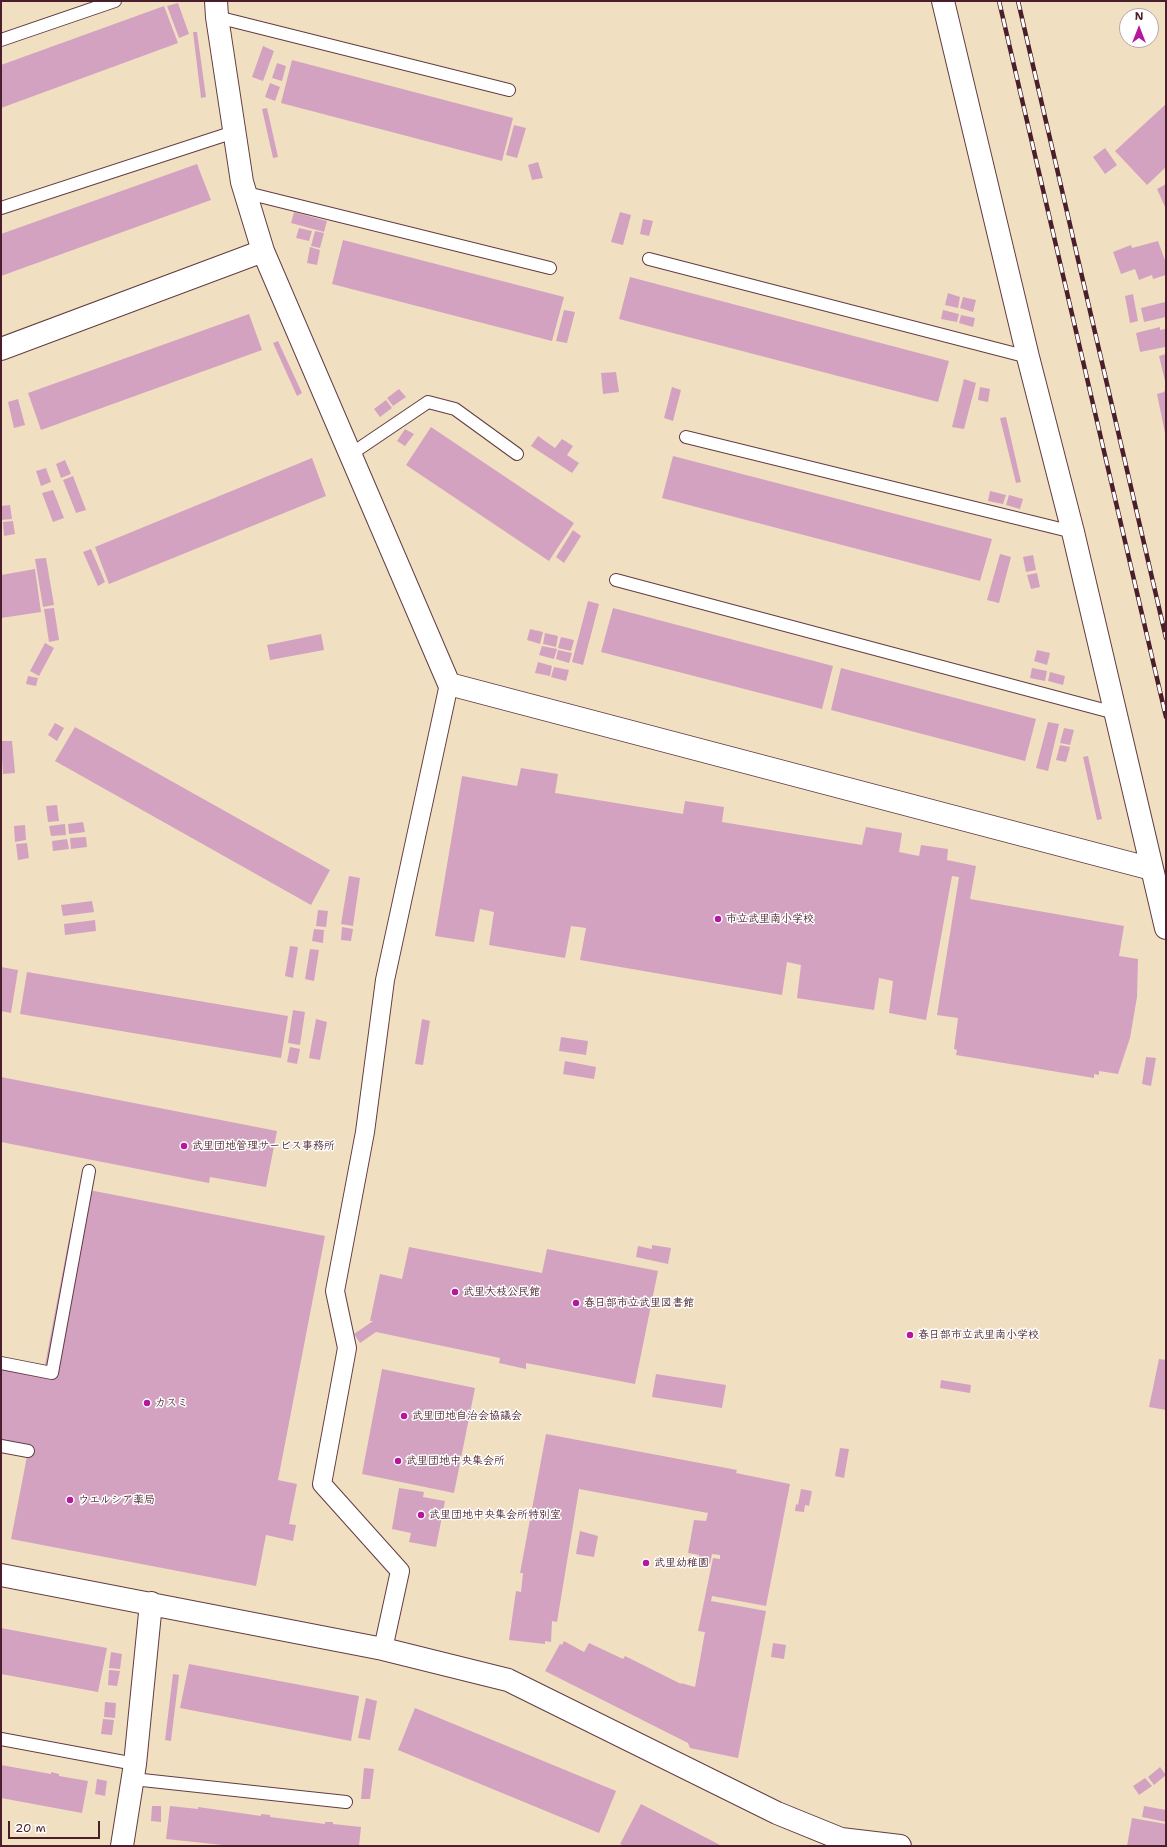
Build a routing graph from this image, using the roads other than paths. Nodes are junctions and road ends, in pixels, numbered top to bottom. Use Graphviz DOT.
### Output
graph roads {
  1 [pos="115,1"];
  2 [pos="943,1"];
  3 [pos="217,9"];
  4 [pos="1,40"];
  5 [pos="508,90"];
  6 [pos="234,132"];
  7 [pos="247,193"];
  8 [pos="1,208"];
  9 [pos="263,251"];
  10 [pos="649,259"];
  11 [pos="550,268"];
  12 [pos="1,349"];
  13 [pos="1028,356"];
  14 [pos="686,437"];
  15 [pos="351,454"];
  16 [pos="517,454"];
  17 [pos="1073,532"];
  18 [pos="616,580"];
  19 [pos="449,684"];
  20 [pos="1115,714"];
  21 [pos="1152,868"];
  22 [pos="1166,928"];
  23 [pos="89,1171"];
  24 [pos="1,1363"];
  25 [pos="1,1446"];
  26 [pos="28,1451"];
  27 [pos="1,1574"];
  28 [pos="151,1603"];
  29 [pos="383,1649"];
  30 [pos="1,1739"];
  31 [pos="134,1772"];
  32 [pos="346,1802"];
  33 [pos="840,1842"];
  34 [pos="122,1846"];
  35 [pos="900,1846"];
  1 -- 4 [label="lane"];
  2 -- 13 [label="street"];
  3 -- 5 [label="lane"];
  3 -- 6 [label="street"];
  6 -- 7 [label="street"];
  6 -- 8 [label="lane"];
  7 -- 9 [label="street"];
  7 -- 11 [label="lane"];
  9 -- 12 [label="street"];
  9 -- 15 [label="street"];
  10 -- 13 [label="lane"];
  13 -- 17 [label="street"];
  14 -- 17 [label="lane"];
  15 -- 16 [label="lane"];
  15 -- 19 [label="street"];
  17 -- 20 [label="street"];
  18 -- 20 [label="lane"];
  19 -- 21 [label="street"];
  19 -- 29 [label="street"];
  20 -- 21 [label="street"];
  21 -- 22 [label="street"];
  23 -- 24 [label="lane"];
  25 -- 26 [label="lane"];
  27 -- 28 [label="street"];
  28 -- 29 [label="street"];
  28 -- 31 [label="street"];
  29 -- 33 [label="street"];
  30 -- 31 [label="lane"];
  31 -- 32 [label="lane"];
  31 -- 34 [label="street"];
  33 -- 35 [label="street"];
}
